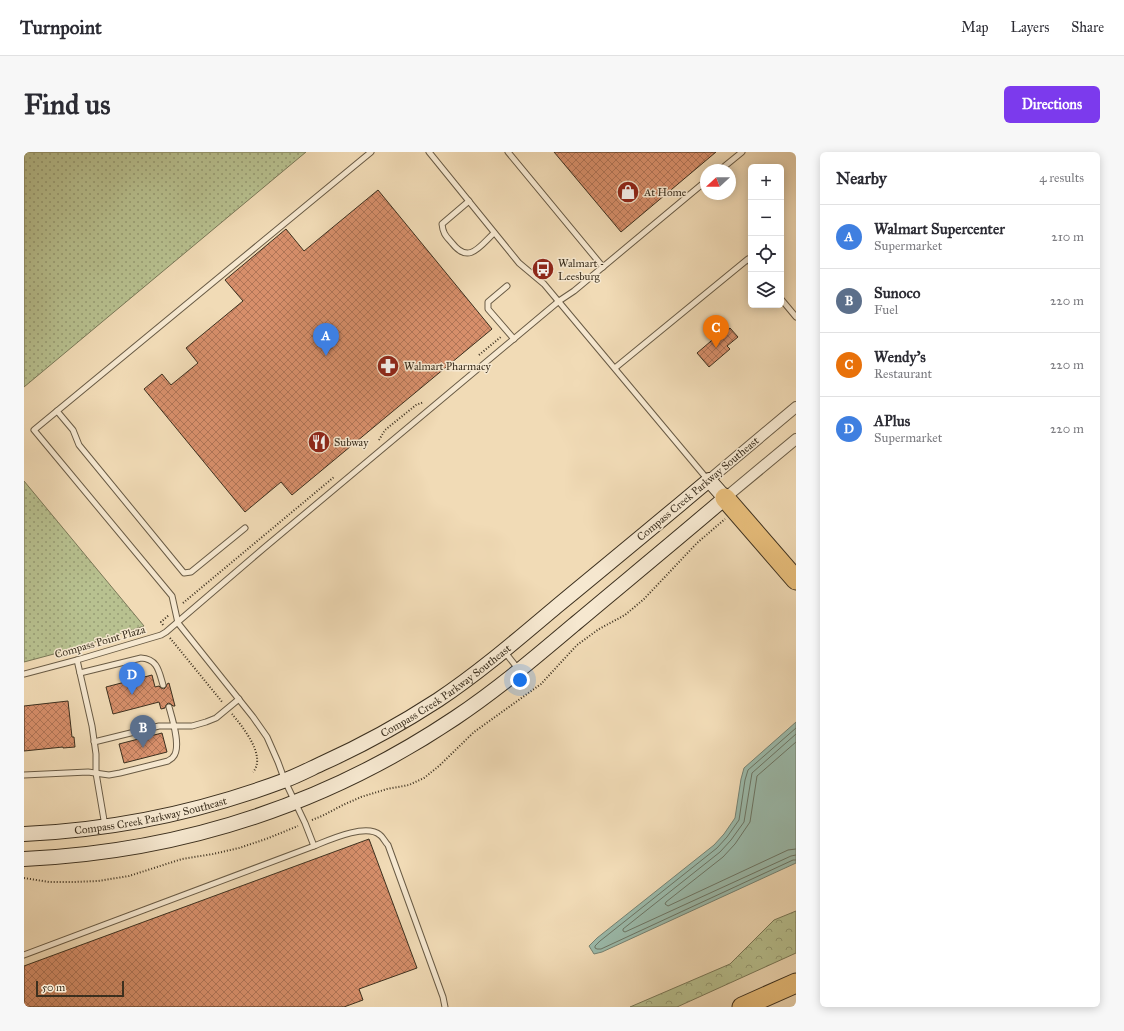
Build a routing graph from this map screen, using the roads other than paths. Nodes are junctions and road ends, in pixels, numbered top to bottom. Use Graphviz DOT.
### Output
graph roads {
  1 [pos="371,152"];
  2 [pos="429,152"];
  3 [pos="508,152"];
  4 [pos="742,152"];
  5 [pos="727,164"];
  6 [pos="700,186"];
  7 [pos="469,201"];
  8 [pos="494,233"];
  9 [pos="748,259"];
  10 [pos="603,267"];
  11 [pos="507,286"];
  12 [pos="559,301"];
  13 [pos="784,303"];
  14 [pos="796,317"];
  15 [pos="514,339"];
  16 [pos="615,368"];
  17 [pos="796,407"];
  18 [pos="57,411"];
  19 [pos="796,439"];
  20 [pos="709,480"];
  21 [pos="725,498"];
  22 [pos="245,528"];
  23 [pos="796,580"];
  24 [pos="178,623"];
  25 [pos="504,651"];
  26 [pos="77,660"];
  27 [pos="519,670"];
  28 [pos="80,673"];
  29 [pos="24,674"];
  30 [pos="163,685"];
  31 [pos="239,699"];
  32 [pos="169,707"];
  33 [pos="174,726"];
  34 [pos="94,742"];
  35 [pos="96,773"];
  36 [pos="24,775"];
  37 [pos="285,781"];
  38 [pos="295,803"];
  39 [pos="105,826"];
  40 [pos="24,834"];
  41 [pos="314,846"];
  42 [pos="24,859"];
  43 [pos="24,955"];
  44 [pos="796,983"];
  45 [pos="445,1007"];
  46 [pos="742,1007"];
  1 -- 18 [label="lane"];
  2 -- 7 [label="lane"];
  3 -- 10 [label="lane"];
  4 -- 5 [label="lane"];
  6 -- 10 [label="lane, Compass Point Plaza"];
  7 -- 8 [label="lane"];
  7 -- 8 [label="lane"];
  8 -- 12 [label="lane"];
  9 -- 16 [label="lane"];
  10 -- 12 [label="lane, Compass Point Plaza"];
  11 -- 15 [label="lane"];
  12 -- 15 [label="lane, Compass Point Plaza"];
  12 -- 16 [label="lane"];
  13 -- 14 [label="lane"];
  15 -- 24 [label="lane, Compass Point Plaza"];
  16 -- 20 [label="lane"];
  17 -- 20 [label="street, Compass Creek Parkway Southeast"];
  18 -- 22 [label="lane"];
  18 -- 24 [label="lane"];
  19 -- 21 [label="street"];
  20 -- 21 [label="street"];
  20 -- 25 [label="street, Compass Creek Parkway Southeast"];
  21 -- 23 [label="highway"];
  21 -- 27 [label="street"];
  24 -- 26 [label="lane, Compass Point Plaza"];
  24 -- 31 [label="lane"];
  25 -- 27 [label="lane"];
  25 -- 37 [label="street, Compass Creek Parkway Southeast"];
  26 -- 28 [label="lane"];
  26 -- 29 [label="lane, Compass Point Plaza"];
  27 -- 38 [label="street"];
  28 -- 30 [label="lane"];
  28 -- 34 [label="lane"];
  31 -- 33 [label="lane"];
  31 -- 37 [label="lane"];
  32 -- 33 [label="lane"];
  33 -- 34 [label="lane"];
  33 -- 35 [label="lane"];
  34 -- 35 [label="lane"];
  35 -- 36 [label="lane"];
  35 -- 39 [label="lane"];
  37 -- 38 [label="lane"];
  37 -- 39 [label="street, Compass Creek Parkway Southeast"];
  38 -- 41 [label="lane"];
  38 -- 42 [label="street"];
  39 -- 40 [label="street, Compass Creek Parkway Southeast"];
  41 -- 43 [label="lane"];
  41 -- 45 [label="lane"];
  44 -- 46 [label="highway"];
}
